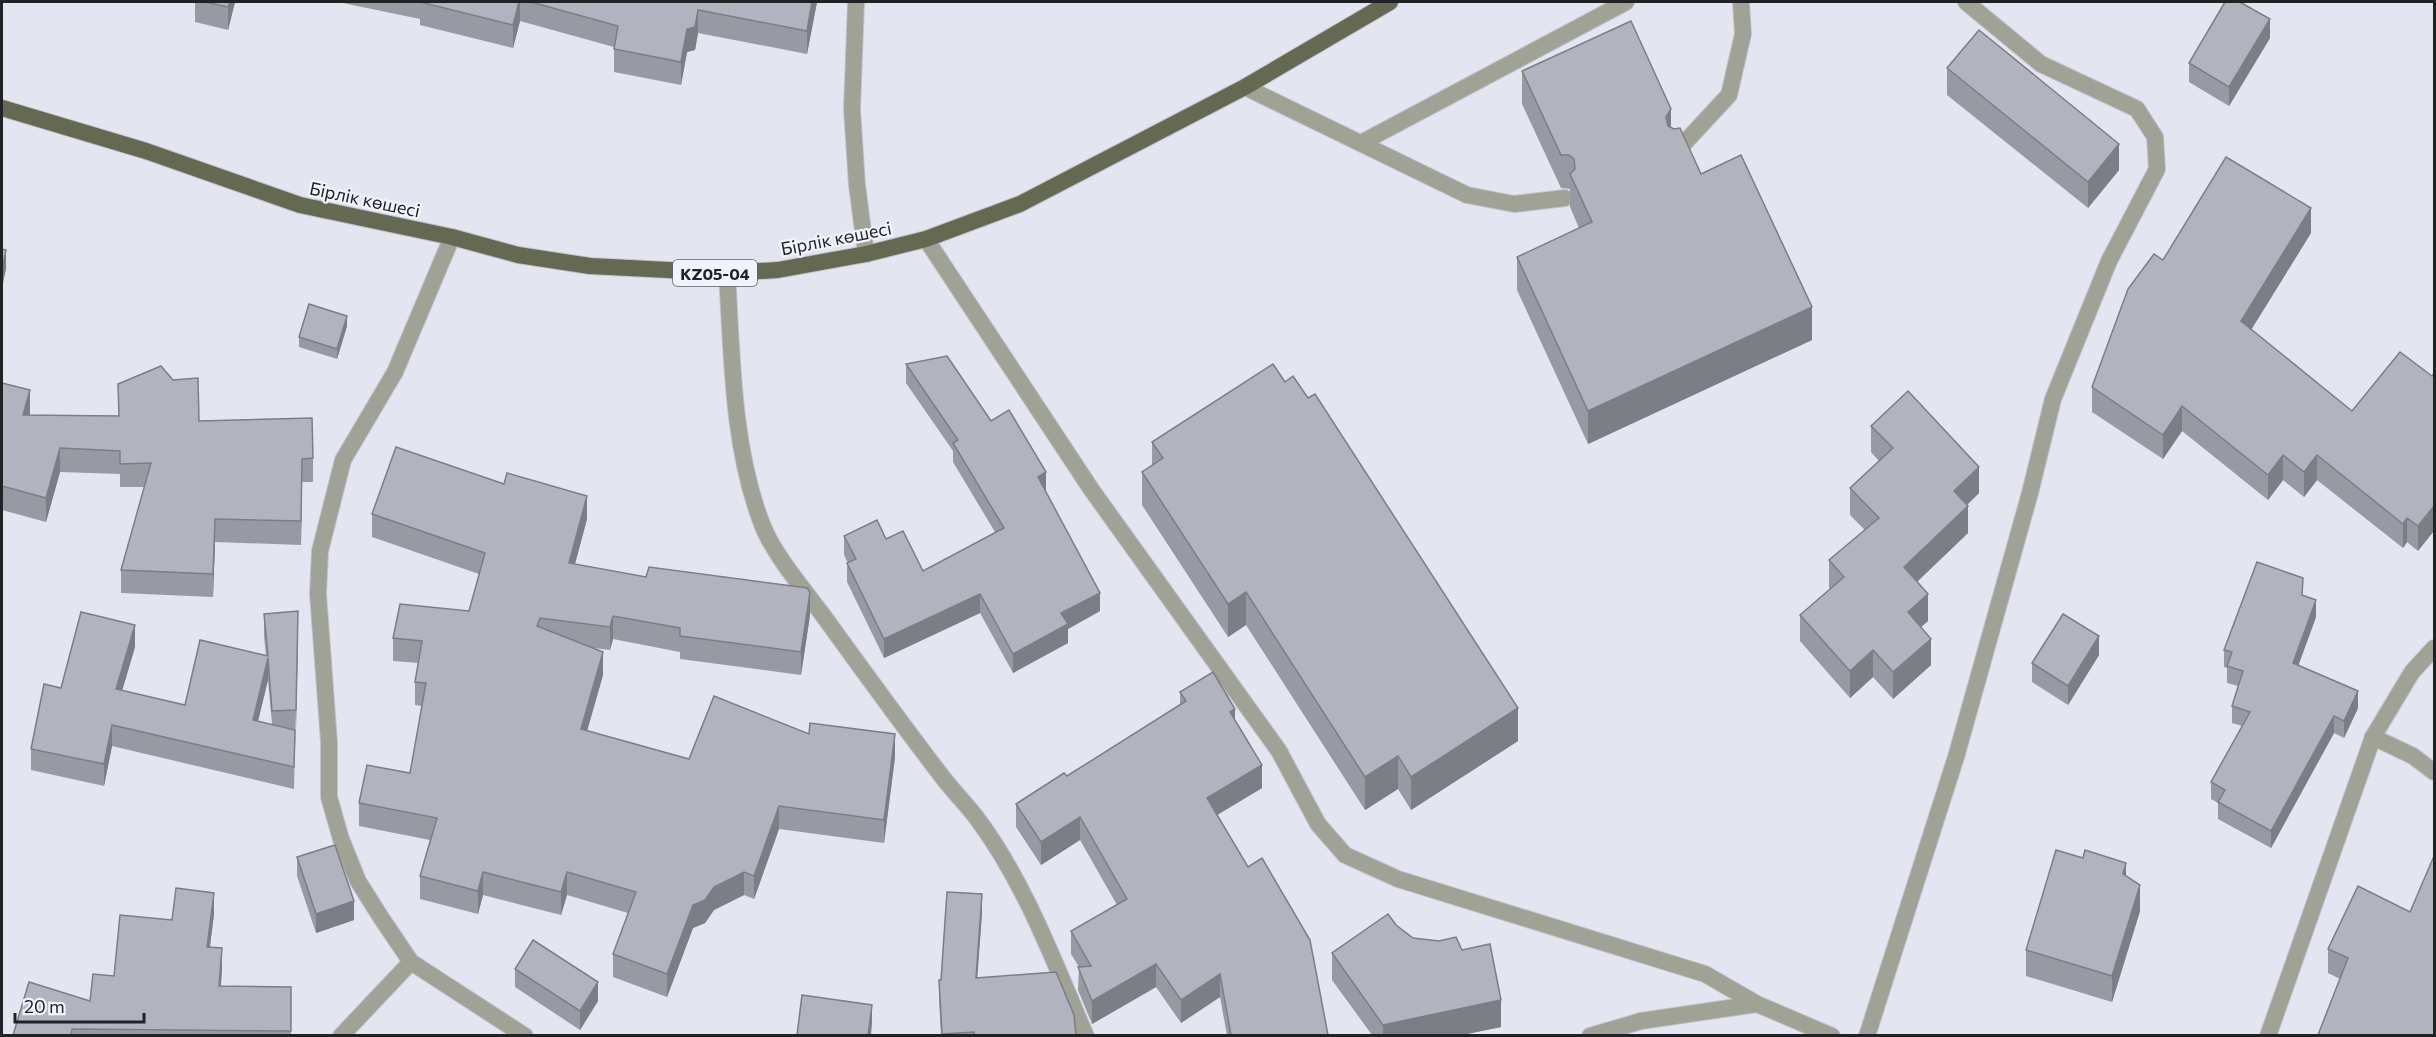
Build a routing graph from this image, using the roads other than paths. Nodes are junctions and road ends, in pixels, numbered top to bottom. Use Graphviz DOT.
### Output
graph roads {
  1 [pos="856,2"];
  2 [pos="1390,2"];
  3 [pos="1626,2"];
  4 [pos="1741,2"];
  5 [pos="1966,2"];
  6 [pos="1245,87"];
  7 [pos="2,108"];
  8 [pos="1361,144"];
  9 [pos="1676,152"];
  10 [pos="1565,198"];
  11 [pos="452,237"];
  12 [pos="926,239"];
  13 [pos="866,254"];
  14 [pos="727,273"];
  15 [pos="2434,648"];
  16 [pos="2373,737"];
  17 [pos="2434,772"];
  18 [pos="411,962"];
  19 [pos="1757,1004"];
  20 [pos="341,1035"];
  21 [pos="525,1035"];
  22 [pos="1086,1035"];
  23 [pos="1590,1035"];
  24 [pos="1832,1035"];
  25 [pos="1867,1035"];
  26 [pos="2268,1035"];
  1 -- 13 [label="street"];
  2 -- 6 [label="main road, Бірлік көшесі / KZ05-04"];
  3 -- 8 [label="street"];
  4 -- 9 [label="street"];
  5 -- 25 [label="street"];
  6 -- 8 [label="street"];
  6 -- 12 [label="main road, Бірлік көшесі / KZ05-04"];
  7 -- 11 [label="main road, Бірлік көшесі / KZ05-04"];
  8 -- 10 [label="street"];
  11 -- 14 [label="main road, Бірлік көшесі / KZ05-04"];
  11 -- 18 [label="street"];
  12 -- 13 [label="main road, Бірлік көшесі / KZ05-04"];
  12 -- 19 [label="street"];
  13 -- 14 [label="main road, Бірлік көшесі / KZ05-04"];
  14 -- 22 [label="street"];
  15 -- 16 [label="street"];
  16 -- 17 [label="street"];
  16 -- 26 [label="street"];
  18 -- 20 [label="street"];
  18 -- 21 [label="street"];
  19 -- 23 [label="street"];
  19 -- 24 [label="street"];
}
